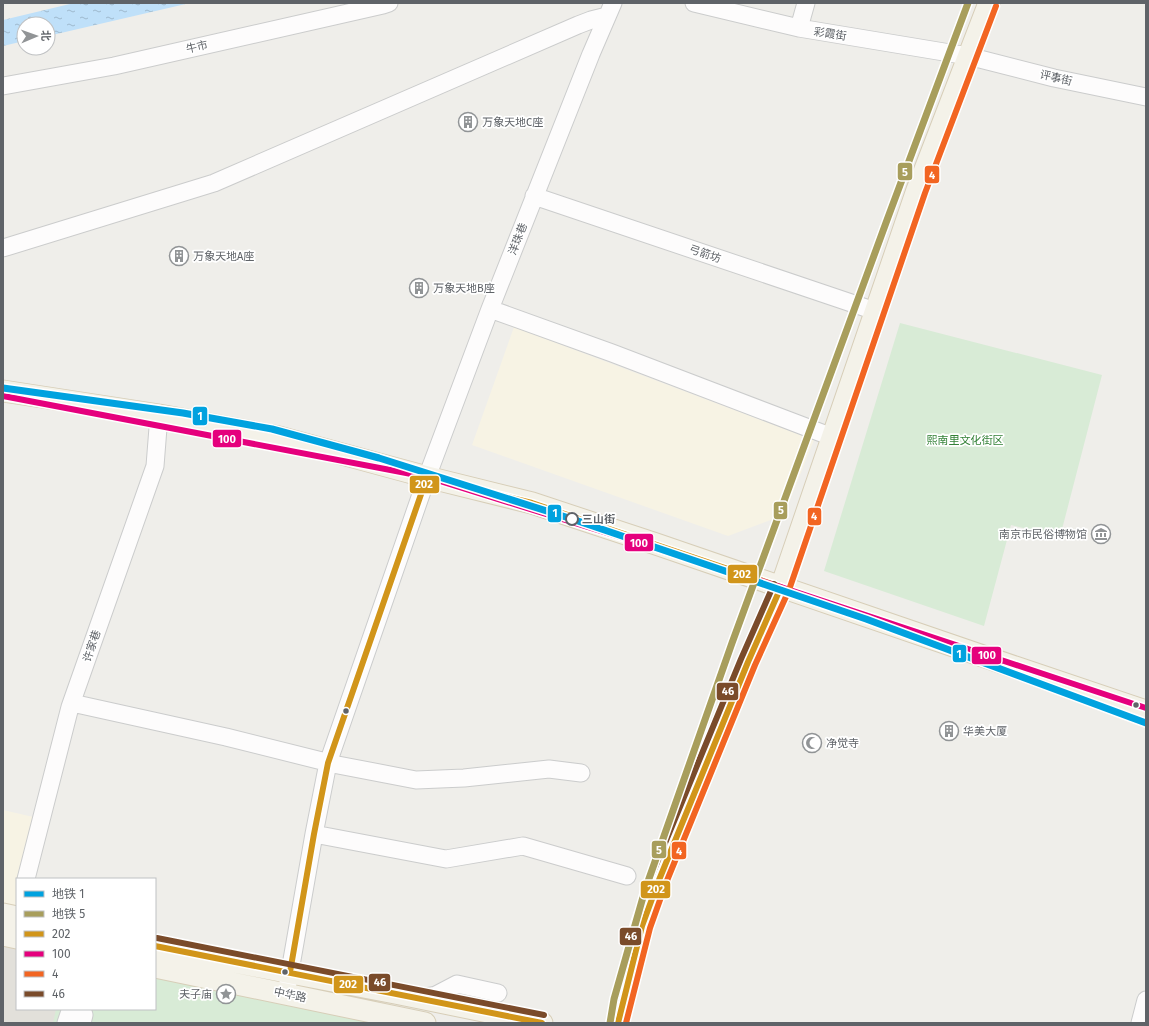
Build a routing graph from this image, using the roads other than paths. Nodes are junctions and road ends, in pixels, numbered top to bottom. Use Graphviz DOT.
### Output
graph roads {
  1 [pos="389,3"];
  2 [pos="694,3"];
  3 [pos="806,3"];
  4 [pos="989,3"];
  5 [pos="610,10"];
  6 [pos="799,28"];
  7 [pos="968,56"];
  8 [pos="3,86"];
  9 [pos="1146,97"];
  10 [pos="534,196"];
  11 [pos="3,248"];
  12 [pos="490,309"];
  13 [pos="875,311"];
  14 [pos="3,391"];
  15 [pos="159,415"];
  16 [pos="832,437"];
  17 [pos="427,477"];
  18 [pos="781,587"];
  19 [pos="72,703"];
  20 [pos="1146,711"];
  21 [pos="328,763"];
  22 [pos="581,773"];
  23 [pos="314,834"];
  24 [pos="627,876"];
  25 [pos="26,878"];
  26 [pos="3,914"];
  27 [pos="16,916"];
  28 [pos="3,935"];
  29 [pos="16,938"];
  30 [pos="156,946"];
  31 [pos="156,967"];
  32 [pos="290,972"];
  33 [pos="395,993"];
  34 [pos="498,993"];
  35 [pos="286,994"];
  36 [pos="419,998"];
  37 [pos="1146,1000"];
  38 [pos="71,1010"];
  39 [pos="82,1010"];
  40 [pos="66,1023"];
  41 [pos="82,1023"];
  42 [pos="388,1023"];
  43 [pos="425,1023"];
  44 [pos="542,1023"];
  45 [pos="618,1023"];
  46 [pos="1140,1023"];
  1 -- 8 [label="street, 牛市"];
  2 -- 6 [label="street, 彩霞街"];
  3 -- 6 [label="street"];
  4 -- 7 [label="main road"];
  5 -- 10 [label="street, 洋珠巷"];
  5 -- 11 [label="street"];
  6 -- 7 [label="street, 彩霞街"];
  7 -- 9 [label="street, 评事街"];
  7 -- 13 [label="main road"];
  10 -- 12 [label="street, 洋珠巷"];
  10 -- 13 [label="street, 弓箭坊"];
  12 -- 16 [label="street"];
  12 -- 17 [label="street, 洋珠巷"];
  13 -- 16 [label="main road"];
  14 -- 15 [label="main road"];
  15 -- 17 [label="main road"];
  15 -- 19 [label="street, 许家巷"];
  16 -- 18 [label="main road"];
  17 -- 18 [label="main road"];
  17 -- 21 [label="street, 洋珠巷"];
  18 -- 20 [label="main road"];
  18 -- 45 [label="main road"];
  19 -- 21 [label="street"];
  19 -- 25 [label="street, 许家巷"];
  21 -- 22 [label="street"];
  21 -- 23 [label="street, 洋珠巷"];
  23 -- 24 [label="street"];
  23 -- 32 [label="street, 洋珠巷"];
  26 -- 27 [label="main road"];
  28 -- 29 [label="main road"];
  30 -- 32 [label="main road, 中华路"];
  31 -- 35 [label="main road, 中华路"];
  32 -- 33 [label="main road, 中华路"];
  32 -- 35 [label="street, 洋珠巷"];
  33 -- 36 [label="main road, 中华路"];
  33 -- 42 [label="street"];
  34 -- 36 [label="street"];
  35 -- 43 [label="main road, 中华路"];
  36 -- 44 [label="main road, 中华路"];
  37 -- 46 [label="street"];
  38 -- 40 [label="street"];
  39 -- 41 [label="street"];
}
